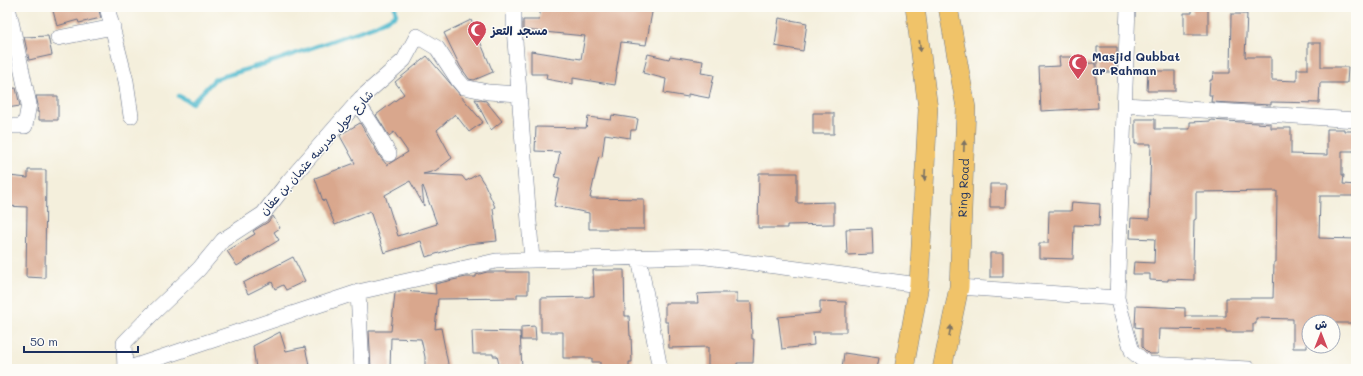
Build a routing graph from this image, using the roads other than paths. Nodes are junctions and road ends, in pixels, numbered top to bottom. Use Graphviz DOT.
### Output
graph roads {
  1 [pos="8,7"];
  2 [pos="107,7"];
  3 [pos="514,7"];
  4 [pos="915,7"];
  5 [pos="948,7"];
  6 [pos="1128,7"];
  7 [pos="112,27"];
  8 [pos="58,38"];
  9 [pos="519,94"];
  10 [pos="357,102"];
  11 [pos="1125,105"];
  12 [pos="132,116"];
  13 [pos="1356,120"];
  14 [pos="7,126"];
  15 [pos="389,154"];
  16 [pos="639,258"];
  17 [pos="532,260"];
  18 [pos="920,285"];
  19 [pos="959,287"];
  20 [pos="358,292"];
  21 [pos="1118,298"];
  22 [pos="126,369"];
  23 [pos="362,369"];
  24 [pos="660,369"];
  25 [pos="904,369"];
  26 [pos="942,369"];
  27 [pos="1249,369"];
  1 -- 14 [label="street"];
  2 -- 7 [label="street"];
  3 -- 9 [label="street"];
  4 -- 18 [label="main road, one-way"];
  19 -- 5 [label="main road, Ring Road, one-way"];
  6 -- 11 [label="street"];
  7 -- 8 [label="street"];
  7 -- 12 [label="street"];
  9 -- 10 [label="street, شارع حول مدرسه عثمان بن عفان"];
  9 -- 17 [label="street"];
  10 -- 15 [label="street"];
  10 -- 22 [label="street, شارع حول مدرسه عثمان بن عفان"];
  11 -- 13 [label="street"];
  11 -- 21 [label="street"];
  16 -- 17 [label="street"];
  16 -- 18 [label="street"];
  16 -- 24 [label="street"];
  17 -- 20 [label="street"];
  18 -- 25 [label="main road"];
  19 -- 21 [label="street"];
  26 -- 19 [label="main road, Ring Road, one-way"];
  20 -- 22 [label="street"];
  20 -- 23 [label="street"];
  21 -- 27 [label="street"];
}
